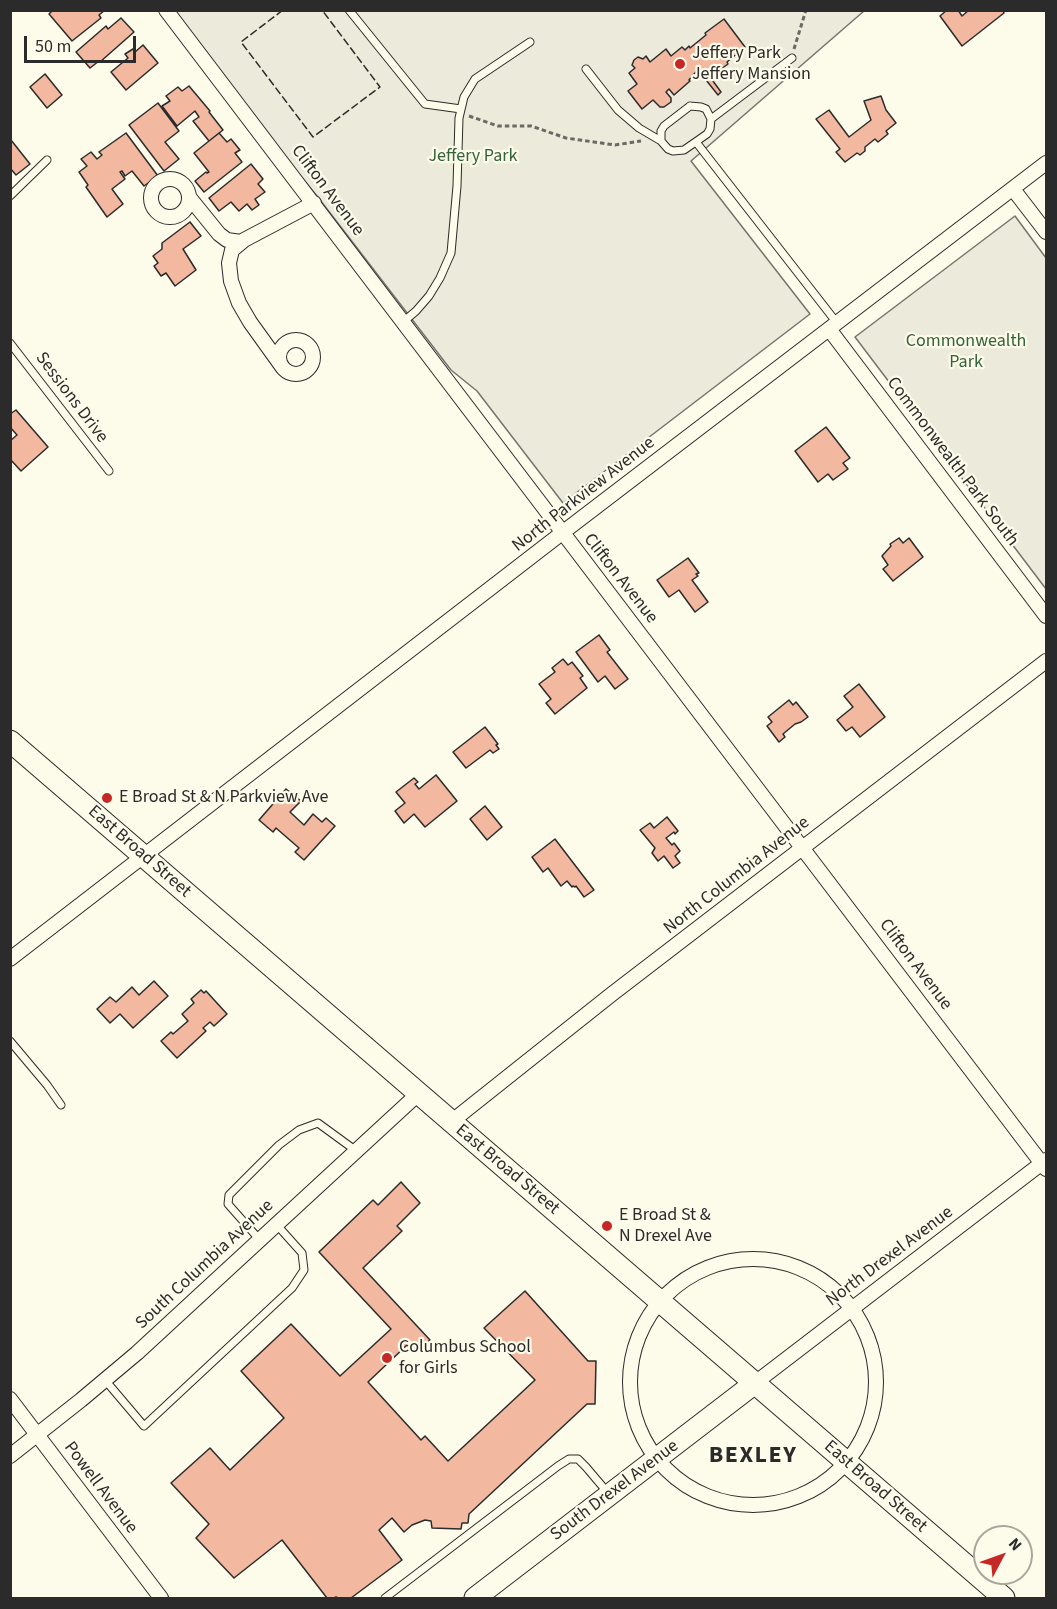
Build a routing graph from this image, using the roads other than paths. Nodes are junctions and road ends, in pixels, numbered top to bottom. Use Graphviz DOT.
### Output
graph roads {
  1 [pos="166,10"];
  2 [pos="349,10"];
  3 [pos="530,42"];
  4 [pos="792,58"];
  5 [pos="586,69"];
  6 [pos="461,109"];
  7 [pos="711,118"];
  8 [pos="661,141"];
  9 [pos="696,142"];
  10 [pos="47,160"];
  11 [pos="1047,163"];
  12 [pos="1013,189"];
  13 [pos="10,196"];
  14 [pos="189,198"];
  15 [pos="314,203"];
  16 [pos="1047,232"];
  17 [pos="241,242"];
  18 [pos="403,322"];
  19 [pos="833,326"];
  20 [pos="10,343"];
  21 [pos="283,368"];
  22 [pos="109,471"];
  23 [pos="562,533"];
  24 [pos="1047,616"];
  25 [pos="1047,661"];
  26 [pos="10,741"];
  27 [pos="803,847"];
  28 [pos="144,857"];
  29 [pos="10,959"];
  30 [pos="10,1041"];
  31 [pos="418,1094"];
  32 [pos="61,1105"];
  33 [pos="451,1122"];
  34 [pos="356,1150"];
  35 [pos="1045,1164"];
  36 [pos="276,1224"];
  37 [pos="259,1239"];
  38 [pos="660,1301"];
  39 [pos="852,1308"];
  40 [pos="105,1380"];
  41 [pos="755,1383"];
  42 [pos="10,1399"];
  43 [pos="38,1435"];
  44 [pos="10,1456"];
  45 [pos="657,1459"];
  46 [pos="847,1463"];
  47 [pos="610,1495"];
  48 [pos="161,1599"];
  49 [pos="385,1599"];
  50 [pos="475,1599"];
  51 [pos="1004,1599"];
  1 -- 15 [label="street, Clifton Avenue"];
  2 -- 6 [label="lane"];
  3 -- 6 [label="lane"];
  4 -- 7 [label="lane"];
  5 -- 8 [label="lane"];
  6 -- 18 [label="lane"];
  7 -- 8 [label="lane"];
  7 -- 9 [label="lane"];
  8 -- 9 [label="lane"];
  9 -- 19 [label="lane"];
  10 -- 13 [label="lane"];
  11 -- 12 [label="street, North Parkview Avenue"];
  12 -- 16 [label="street"];
  12 -- 19 [label="street, North Parkview Avenue"];
  14 -- 17 [label="street"];
  15 -- 17 [label="street"];
  15 -- 18 [label="street, Clifton Avenue"];
  17 -- 21 [label="street"];
  18 -- 23 [label="street, Clifton Avenue"];
  19 -- 23 [label="street, North Parkview Avenue"];
  19 -- 24 [label="street, Commonwealth Park South"];
  20 -- 22 [label="lane, Sessions Drive"];
  23 -- 27 [label="street, Clifton Avenue"];
  23 -- 28 [label="street, North Parkview Avenue"];
  25 -- 27 [label="street, North Columbia Avenue"];
  26 -- 28 [label="main road, East Broad Street"];
  27 -- 33 [label="street, North Columbia Avenue"];
  27 -- 35 [label="street, Clifton Avenue"];
  28 -- 29 [label="street, North Parkview Avenue"];
  28 -- 31 [label="main road, East Broad Street"];
  30 -- 32 [label="lane"];
  31 -- 33 [label="main road, East Broad Street"];
  31 -- 34 [label="street, South Columbia Avenue"];
  33 -- 38 [label="main road, East Broad Street"];
  34 -- 36 [label="street, South Columbia Avenue"];
  34 -- 37 [label="lane"];
  35 -- 39 [label="street, North Drexel Avenue"];
  36 -- 37 [label="street, South Columbia Avenue"];
  36 -- 40 [label="lane"];
  37 -- 40 [label="street, South Columbia Avenue"];
  38 -- 39 [label="street"];
  38 -- 41 [label="main road, East Broad Street"];
  38 -- 45 [label="street"];
  39 -- 41 [label="street, North Drexel Avenue"];
  39 -- 46 [label="street"];
  40 -- 43 [label="street, South Columbia Avenue"];
  41 -- 45 [label="main road, South Drexel Avenue"];
  41 -- 46 [label="main road, East Broad Street"];
  42 -- 43 [label="street, Powell Avenue"];
  43 -- 44 [label="street, South Columbia Avenue"];
  43 -- 48 [label="street, Powell Avenue"];
  45 -- 46 [label="street"];
  45 -- 47 [label="main road, South Drexel Avenue"];
  46 -- 51 [label="main road, East Broad Street"];
  47 -- 49 [label="lane"];
  47 -- 50 [label="main road, South Drexel Avenue"];
}
